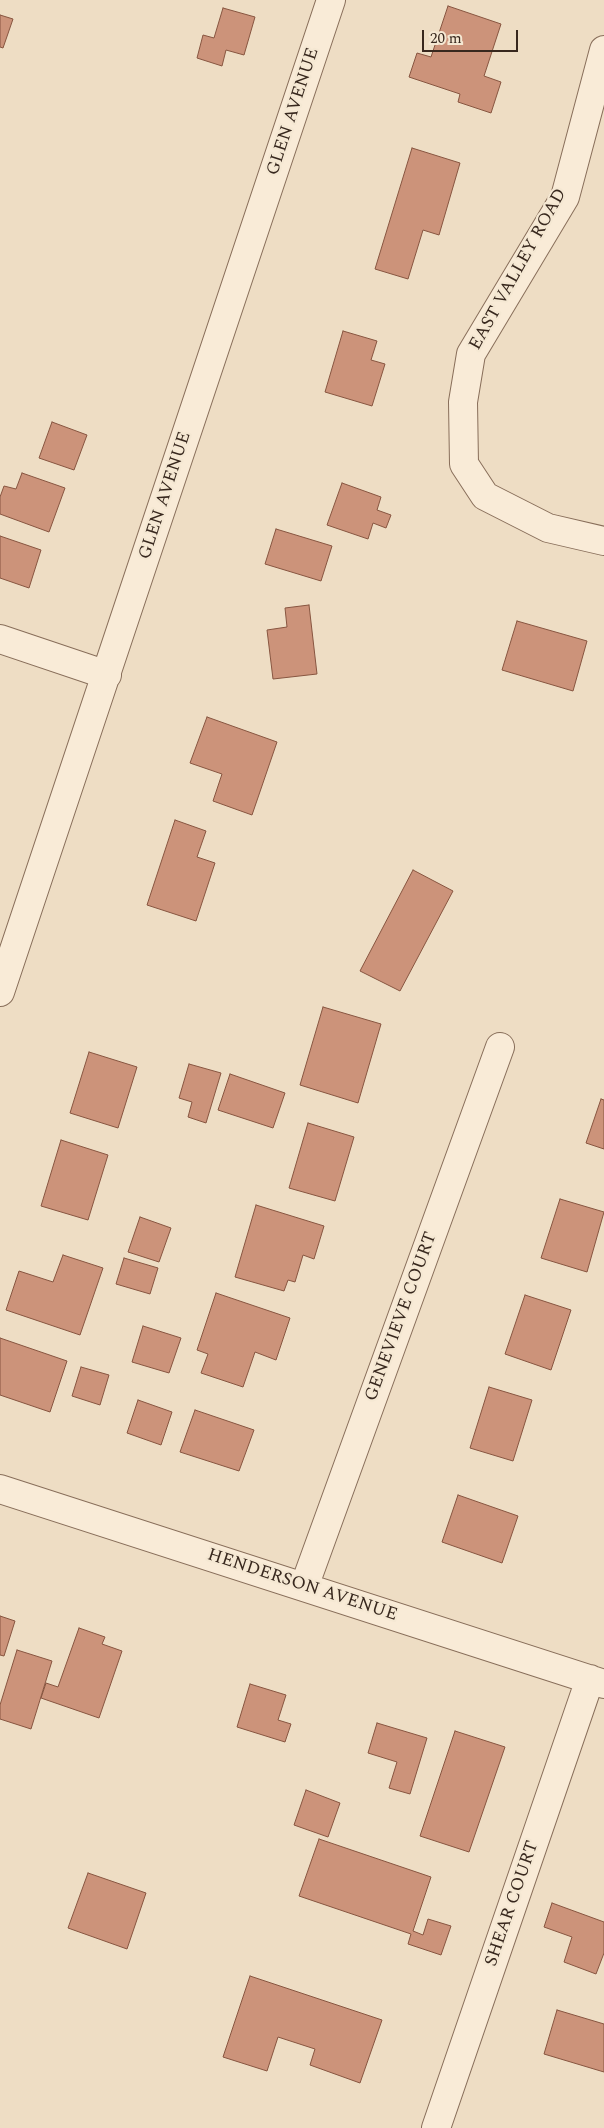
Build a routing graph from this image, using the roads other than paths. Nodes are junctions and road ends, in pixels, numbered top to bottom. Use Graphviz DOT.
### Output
graph roads {
  1 [pos="331,0"];
  2 [pos="604,50"];
  3 [pos="604,541"];
  4 [pos="0,639"];
  5 [pos="107,675"];
  6 [pos="0,992"];
  7 [pos="500,1047"];
  8 [pos="0,1488"];
  9 [pos="304,1586"];
  10 [pos="597,1682"];
  11 [pos="436,2128"];
  1 -- 5 [label="street, GLEN AVENUE"];
  2 -- 3 [label="street, EAST VALLEY ROAD"];
  4 -- 5 [label="street"];
  5 -- 6 [label="street, GLEN AVENUE"];
  7 -- 9 [label="street, GENEVIEVE COURT"];
  8 -- 9 [label="street, HENDERSON AVENUE"];
  9 -- 10 [label="street, HENDERSON AVENUE"];
  10 -- 11 [label="street, SHEAR COURT"];
}
